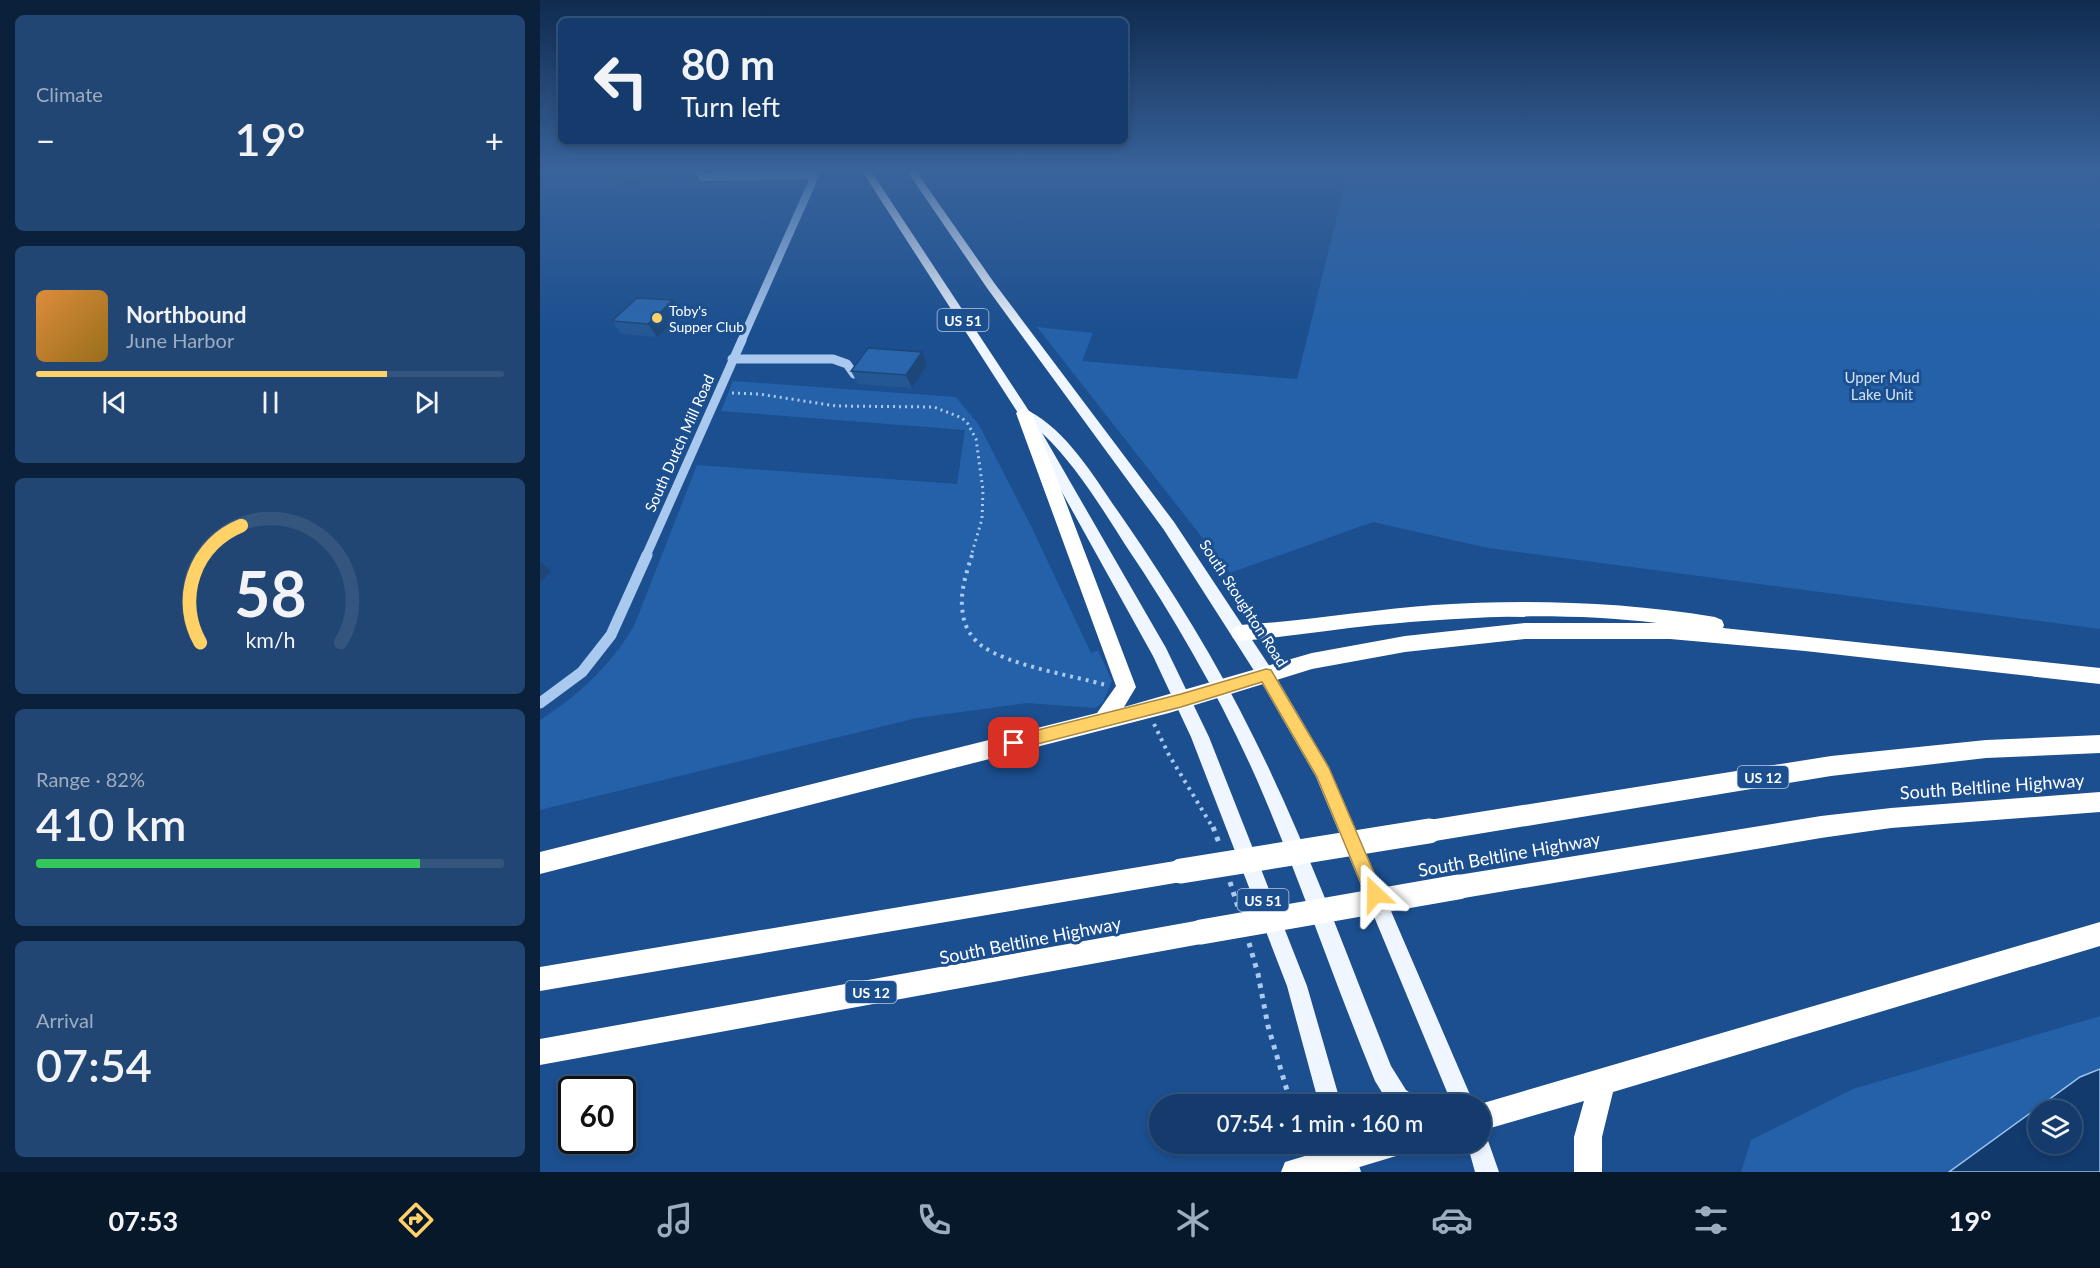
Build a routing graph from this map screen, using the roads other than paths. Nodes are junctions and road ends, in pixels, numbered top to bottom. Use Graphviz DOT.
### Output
graph roads {
  1 [pos="791,226"];
  2 [pos="902,226"];
  3 [pos="949,226"];
  4 [pos="732,359"];
  5 [pos="854,374"];
  6 [pos="1024,413"];
  7 [pos="1240,633"];
  8 [pos="1805,643"];
  9 [pos="1266,675"];
  10 [pos="2100,676"];
  11 [pos="1220,689"];
  12 [pos="1181,701"];
  13 [pos="540,703"];
  14 [pos="1104,720"];
  15 [pos="2100,744"];
  16 [pos="2100,802"];
  17 [pos="540,863"];
  18 [pos="2100,934"];
  19 [pos="540,979"];
  20 [pos="540,1052"];
  21 [pos="1604,1082"];
  22 [pos="1327,1094"];
  23 [pos="1396,1094"];
  24 [pos="1459,1094"];
  25 [pos="1491,1115"];
  26 [pos="1481,1154"];
  27 [pos="1345,1158"];
  28 [pos="1295,1172"];
  29 [pos="1487,1172"];
  30 [pos="1588,1172"];
  1 -- 4 [label="street, South Dutch Mill Road"];
  2 -- 6 [label="main road, US 51"];
  3 -- 7 [label="main road, South Stoughton Road / US 51"];
  4 -- 5 [label="street"];
  4 -- 13 [label="street, South Dutch Mill Road"];
  6 -- 11 [label="main road"];
  6 -- 12 [label="main road, US 51"];
  6 -- 14 [label="highway"];
  7 -- 8 [label="highway"];
  7 -- 9 [label="main road, South Stoughton Road / US 51"];
  8 -- 9 [label="highway"];
  8 -- 10 [label="highway"];
  9 -- 11 [label="highway"];
  9 -- 24 [label="main road, South Stoughton Road / US 51"];
  11 -- 12 [label="highway"];
  11 -- 23 [label="main road"];
  12 -- 14 [label="highway"];
  12 -- 22 [label="main road, US 51"];
  14 -- 17 [label="highway"];
  15 -- 19 [label="highway, South Beltline Highway / US 12, bridge"];
  16 -- 20 [label="highway, South Beltline Highway / US 12, bridge"];
  18 -- 21 [label="highway"];
  21 -- 25 [label="highway"];
  21 -- 30 [label="highway"];
  26 -- 29 [label="main road"];
  27 -- 28 [label="highway"];
}
